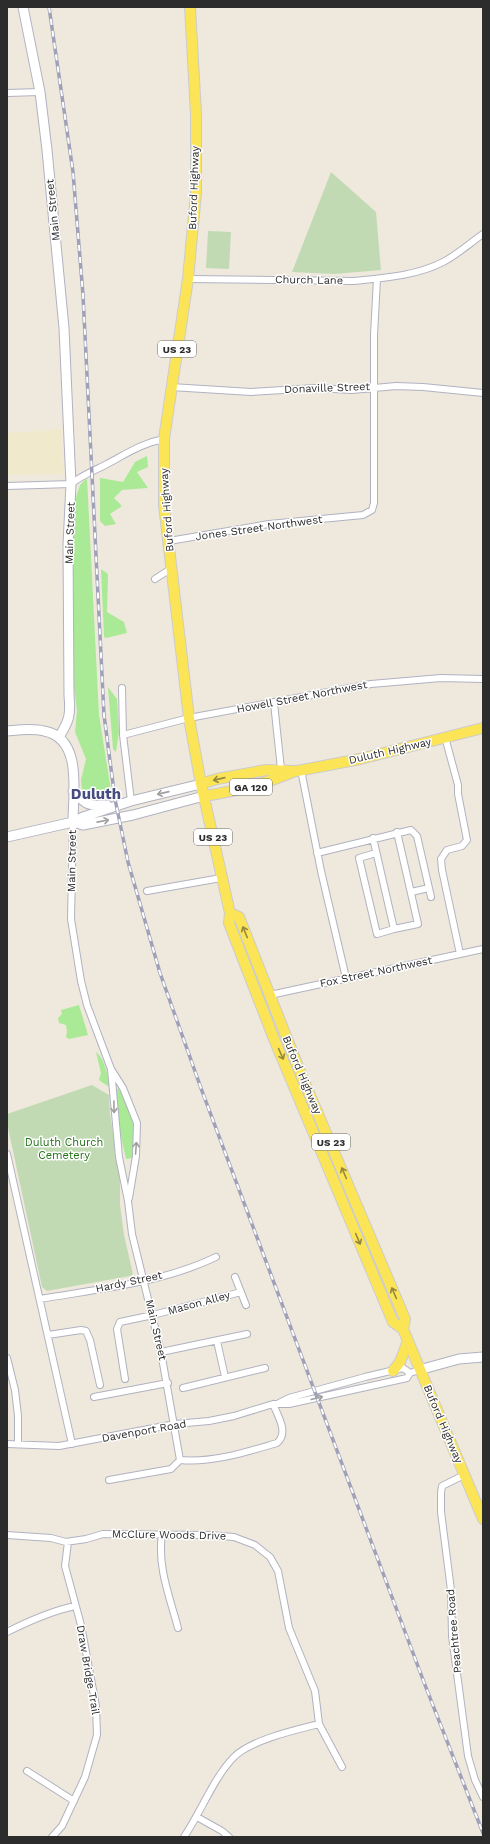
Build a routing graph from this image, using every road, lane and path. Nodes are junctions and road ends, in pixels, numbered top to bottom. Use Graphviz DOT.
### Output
graph roads {
  1 [pos="22,7"];
  2 [pos="190,7"];
  3 [pos="40,92"];
  4 [pos="7,93"];
  5 [pos="483,234"];
  6 [pos="188,279"];
  7 [pos="378,279"];
  8 [pos="171,387"];
  9 [pos="375,387"];
  10 [pos="483,394"];
  11 [pos="164,439"];
  12 [pos="71,484"];
  13 [pos="7,486"];
  14 [pos="169,541"];
  15 [pos="172,568"];
  16 [pos="156,579"];
  17 [pos="483,678"];
  18 [pos="122,688"];
  19 [pos="274,703"];
  20 [pos="189,718"];
  21 [pos="483,728"];
  22 [pos="7,731"];
  23 [pos="123,735"];
  24 [pos="58,737"];
  25 [pos="445,737"];
  26 [pos="281,769"];
  27 [pos="299,770"];
  28 [pos="201,784"];
  29 [pos="73,791"];
  30 [pos="204,796"];
  31 [pos="130,801"];
  32 [pos="116,806"];
  33 [pos="73,822"];
  34 [pos="396,832"];
  35 [pos="7,837"];
  36 [pos="373,838"];
  37 [pos="317,853"];
  38 [pos="376,853"];
  39 [pos="221,878"];
  40 [pos="429,888"];
  41 [pos="148,891"];
  42 [pos="411,892"];
  43 [pos="431,897"];
  44 [pos="230,913"];
  45 [pos="394,929"];
  46 [pos="238,945"];
  47 [pos="483,949"];
  48 [pos="460,954"];
  49 [pos="346,978"];
  50 [pos="256,995"];
  51 [pos="270,995"];
  52 [pos="288,1041"];
  53 [pos="111,1069"];
  54 [pos="305,1112"];
  55 [pos="332,1146"];
  56 [pos="7,1154"];
  57 [pos="135,1162"];
  58 [pos="121,1165"];
  59 [pos="14,1185"];
  60 [pos="7,1187"];
  61 [pos="128,1201"];
  62 [pos="345,1207"];
  63 [pos="365,1224"];
  64 [pos="216,1257"];
  65 [pos="235,1277"];
  66 [pos="144,1280"];
  67 [pos="241,1292"];
  68 [pos="40,1299"];
  69 [pos="246,1305"];
  70 [pos="153,1315"];
  71 [pos="403,1329"];
  72 [pos="247,1334"];
  73 [pos="48,1335"];
  74 [pos="408,1340"];
  75 [pos="217,1341"];
  76 [pos="162,1352"];
  77 [pos="483,1357"];
  78 [pos="7,1360"];
  79 [pos="265,1368"];
  80 [pos="393,1371"];
  81 [pos="415,1371"];
  82 [pos="225,1378"];
  83 [pos="126,1379"];
  84 [pos="168,1383"];
  85 [pos="100,1385"];
  86 [pos="183,1388"];
  87 [pos="94,1397"];
  88 [pos="276,1404"];
  89 [pos="175,1424"];
  90 [pos="7,1444"];
  91 [pos="18,1444"];
  92 [pos="72,1444"];
  93 [pos="180,1460"];
  94 [pos="464,1475"];
  95 [pos="109,1480"];
  96 [pos="483,1519"];
  97 [pos="7,1535"];
  98 [pos="162,1535"];
  99 [pos="68,1542"];
  100 [pos="75,1606"];
  101 [pos="178,1628"];
  102 [pos="7,1632"];
  103 [pos="319,1724"];
  104 [pos="342,1767"];
  105 [pos="27,1771"];
  106 [pos="483,1797"];
  107 [pos="74,1801"];
  108 [pos="197,1817"];
  109 [pos="52,1837"];
  110 [pos="184,1837"];
  111 [pos="229,1837"];
  1 -- 3 [label="street, Main Street"];
  2 -- 6 [label="main road, Buford Highway / US 23"];
  3 -- 4 [label="street"];
  3 -- 12 [label="street, Main Street"];
  5 -- 7 [label="street, Church Lane"];
  6 -- 7 [label="street, Church Lane"];
  6 -- 8 [label="main road, Buford Highway / US 23"];
  7 -- 9 [label="street"];
  8 -- 9 [label="street, Donaville Street"];
  8 -- 11 [label="main road, Buford Highway / US 23"];
  9 -- 10 [label="street, Donaville Street"];
  9 -- 14 [label="street, Jones Street Northwest"];
  11 -- 12 [label="street"];
  11 -- 14 [label="main road, Buford Highway / US 23"];
  12 -- 13 [label="street"];
  12 -- 24 [label="street, Main Street"];
  14 -- 15 [label="main road, Buford Highway / US 23"];
  15 -- 16 [label="street"];
  15 -- 20 [label="main road, Buford Highway / US 23"];
  17 -- 19 [label="street, Howell Street Northwest"];
  18 -- 23 [label="street"];
  19 -- 20 [label="street, Howell Street Northwest"];
  19 -- 26 [label="street"];
  20 -- 23 [label="street, Howell Street Northwest"];
  20 -- 28 [label="main road, Buford Highway / US 23"];
  21 -- 25 [label="main road, Duluth Highway / GA 120"];
  22 -- 24 [label="street"];
  23 -- 31 [label="street"];
  24 -- 29 [label="street, Main Street"];
  25 -- 27 [label="main road, Duluth Highway / GA 120"];
  25 -- 48 [label="street"];
  26 -- 27 [label="main road, Duluth Highway / GA 120"];
  26 -- 28 [label="main road, Duluth Highway / GA 120, one-way"];
  27 -- 30 [label="main road, Duluth Highway / GA 120"];
  27 -- 37 [label="street"];
  28 -- 30 [label="main road, Buford Highway / US 23"];
  28 -- 31 [label="street, one-way"];
  29 -- 32 [label="street"];
  29 -- 33 [label="street, Main Street"];
  33 -- 30 [label="street, one-way"];
  30 -- 39 [label="main road, Buford Highway / US 23"];
  31 -- 32 [label="street"];
  32 -- 33 [label="street"];
  33 -- 35 [label="street"];
  33 -- 53 [label="street, Main Street"];
  34 -- 36 [label="street"];
  34 -- 40 [label="street"];
  34 -- 42 [label="street"];
  36 -- 37 [label="street"];
  36 -- 38 [label="street"];
  37 -- 49 [label="street"];
  38 -- 45 [label="street"];
  38 -- 45 [label="street"];
  39 -- 41 [label="street"];
  39 -- 44 [label="main road, Buford Highway / US 23"];
  40 -- 42 [label="street"];
  40 -- 43 [label="street"];
  42 -- 45 [label="street"];
  44 -- 46 [label="main road, Buford Highway / US 23"];
  51 -- 44 [label="main road, Buford Highway / US 23, one-way"];
  46 -- 50 [label="main road, Buford Highway / US 23"];
  46 -- 51 [label="main road"];
  47 -- 48 [label="street, Fox Street Northwest"];
  48 -- 49 [label="street, Fox Street Northwest"];
  49 -- 51 [label="street, Fox Street Northwest"];
  50 -- 52 [label="main road"];
  50 -- 54 [label="main road, Buford Highway / US 23, one-way"];
  51 -- 52 [label="main road, Buford Highway / US 23"];
  52 -- 55 [label="main road, Buford Highway / US 23"];
  57 -- 53 [label="street, Main Street, one-way"];
  53 -- 58 [label="street, Main Street, one-way"];
  54 -- 55 [label="main road"];
  54 -- 62 [label="main road, Buford Highway / US 23"];
  63 -- 55 [label="main road, Buford Highway / US 23, one-way"];
  56 -- 59 [label="street"];
  57 -- 58 [label="street"];
  57 -- 61 [label="street, Main Street"];
  58 -- 61 [label="street, Main Street"];
  59 -- 60 [label="street"];
  59 -- 68 [label="street"];
  61 -- 66 [label="street, Main Street"];
  62 -- 63 [label="main road"];
  62 -- 71 [label="main road, Buford Highway / US 23, one-way"];
  71 -- 63 [label="main road, Buford Highway / US 23, one-way"];
  64 -- 66 [label="street, Hardy Street"];
  65 -- 67 [label="street"];
  66 -- 68 [label="street, Hardy Street"];
  66 -- 70 [label="street, Main Street"];
  67 -- 69 [label="street"];
  67 -- 70 [label="street, Mason Alley"];
  68 -- 73 [label="street"];
  70 -- 76 [label="street, Main Street"];
  70 -- 83 [label="street, Mason Alley"];
  71 -- 74 [label="main road, Buford Highway / US 23"];
  72 -- 75 [label="street"];
  73 -- 85 [label="street"];
  73 -- 92 [label="street"];
  74 -- 80 [label="main road"];
  74 -- 81 [label="main road, Buford Highway / US 23"];
  75 -- 76 [label="street"];
  75 -- 82 [label="street"];
  76 -- 84 [label="street, Main Street"];
  77 -- 81 [label="street"];
  78 -- 91 [label="street"];
  79 -- 82 [label="street"];
  80 -- 81 [label="street, Davenport Road"];
  80 -- 88 [label="street, Davenport Road"];
  88 -- 81 [label="street, Davenport Road, one-way"];
  81 -- 94 [label="main road, Buford Highway / US 23"];
  82 -- 86 [label="street"];
  84 -- 87 [label="street"];
  84 -- 89 [label="street, Main Street"];
  88 -- 89 [label="street, Davenport Road"];
  88 -- 93 [label="street"];
  89 -- 92 [label="street, Davenport Road"];
  89 -- 93 [label="street, Main Street"];
  90 -- 91 [label="street, Davenport Road"];
  91 -- 92 [label="street, Davenport Road"];
  93 -- 95 [label="street"];
  94 -- 96 [label="main road, Buford Highway / US 23"];
  94 -- 106 [label="street, Peachtree Road"];
  97 -- 99 [label="street, McClure Woods Drive"];
  98 -- 99 [label="street, McClure Woods Drive"];
  98 -- 101 [label="street"];
  98 -- 103 [label="street, McClure Woods Drive"];
  99 -- 100 [label="street, Draw Bridge Trail"];
  100 -- 102 [label="street"];
  100 -- 107 [label="street, Draw Bridge Trail"];
  103 -- 104 [label="street, McClure Woods Drive"];
  103 -- 108 [label="street"];
  105 -- 107 [label="street"];
  107 -- 109 [label="street, Draw Bridge Trail"];
  108 -- 110 [label="street"];
  108 -- 111 [label="street"];
}
